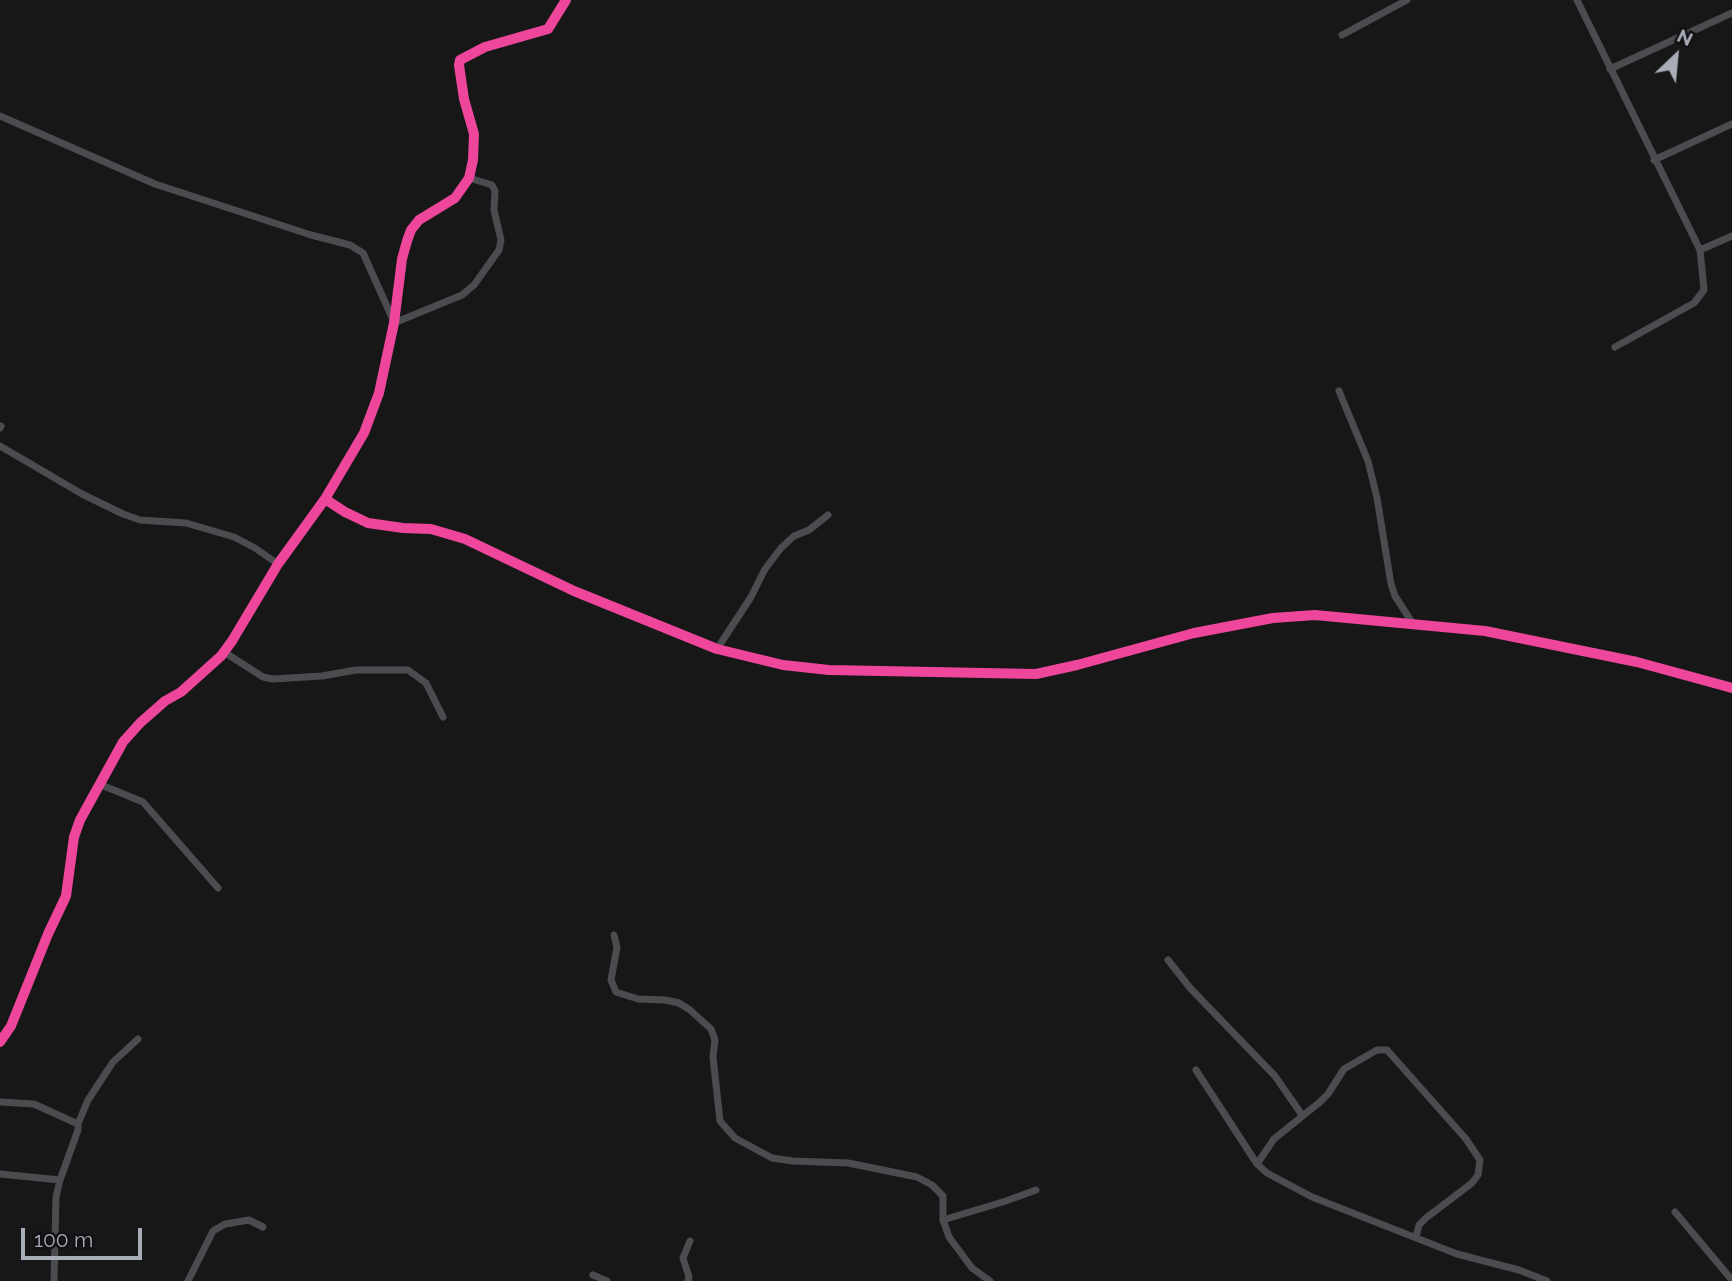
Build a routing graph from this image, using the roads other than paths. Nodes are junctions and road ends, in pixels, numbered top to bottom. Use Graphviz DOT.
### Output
graph roads {
  1 [pos="566,0"];
  2 [pos="1407,0"];
  3 [pos="1577,0"];
  4 [pos="1732,13"];
  5 [pos="1342,35"];
  6 [pos="1610,69"];
  7 [pos="0,116"];
  8 [pos="1732,124"];
  9 [pos="1654,160"];
  10 [pos="469,178"];
  11 [pos="1732,236"];
  12 [pos="1700,250"];
  13 [pos="394,323"];
  14 [pos="1615,347"];
  15 [pos="1339,391"];
  16 [pos="0,446"];
  17 [pos="326,499"];
  18 [pos="828,515"];
  19 [pos="278,564"];
  20 [pos="1413,624"];
  21 [pos="717,649"];
  22 [pos="224,652"];
  23 [pos="1732,688"];
  24 [pos="443,717"];
  25 [pos="99,784"];
  26 [pos="218,888"];
  27 [pos="614,935"];
  28 [pos="1168,960"];
  29 [pos="138,1039"];
  30 [pos="0,1042"];
  31 [pos="1196,1070"];
  32 [pos="0,1102"];
  33 [pos="1302,1115"];
  34 [pos="78,1124"];
  35 [pos="1258,1164"];
  36 [pos="0,1174"];
  37 [pos="60,1180"];
  38 [pos="1036,1190"];
  39 [pos="1675,1212"];
  40 [pos="943,1220"];
  41 [pos="263,1227"];
  42 [pos="1416,1237"];
  43 [pos="690,1241"];
  44 [pos="593,1275"];
  45 [pos="1732,1280"];
  46 [pos="54,1281"];
  47 [pos="188,1281"];
  48 [pos="607,1281"];
  49 [pos="688,1281"];
  50 [pos="990,1281"];
  51 [pos="1547,1281"];
  1 -- 10 [label="street"];
  2 -- 5 [label="street"];
  3 -- 6 [label="street"];
  4 -- 6 [label="street"];
  6 -- 9 [label="street"];
  7 -- 13 [label="street"];
  8 -- 9 [label="street"];
  9 -- 12 [label="street"];
  10 -- 13 [label="street"];
  10 -- 13 [label="street"];
  11 -- 12 [label="street"];
  12 -- 14 [label="street"];
  13 -- 17 [label="street"];
  15 -- 20 [label="street"];
  16 -- 19 [label="street"];
  17 -- 19 [label="street"];
  17 -- 21 [label="street"];
  18 -- 21 [label="street"];
  19 -- 22 [label="street"];
  20 -- 21 [label="street"];
  20 -- 23 [label="street"];
  22 -- 24 [label="street"];
  22 -- 25 [label="street"];
  25 -- 26 [label="street"];
  25 -- 30 [label="street"];
  27 -- 40 [label="street"];
  28 -- 33 [label="street"];
  29 -- 34 [label="street"];
  31 -- 35 [label="street"];
  32 -- 34 [label="street"];
  33 -- 35 [label="street"];
  33 -- 42 [label="street"];
  34 -- 37 [label="street"];
  35 -- 42 [label="street"];
  36 -- 37 [label="street"];
  37 -- 46 [label="street"];
  38 -- 40 [label="street"];
  39 -- 45 [label="street"];
  40 -- 50 [label="street"];
  41 -- 47 [label="street"];
  42 -- 51 [label="street"];
  43 -- 49 [label="street"];
  44 -- 48 [label="street"];
}
